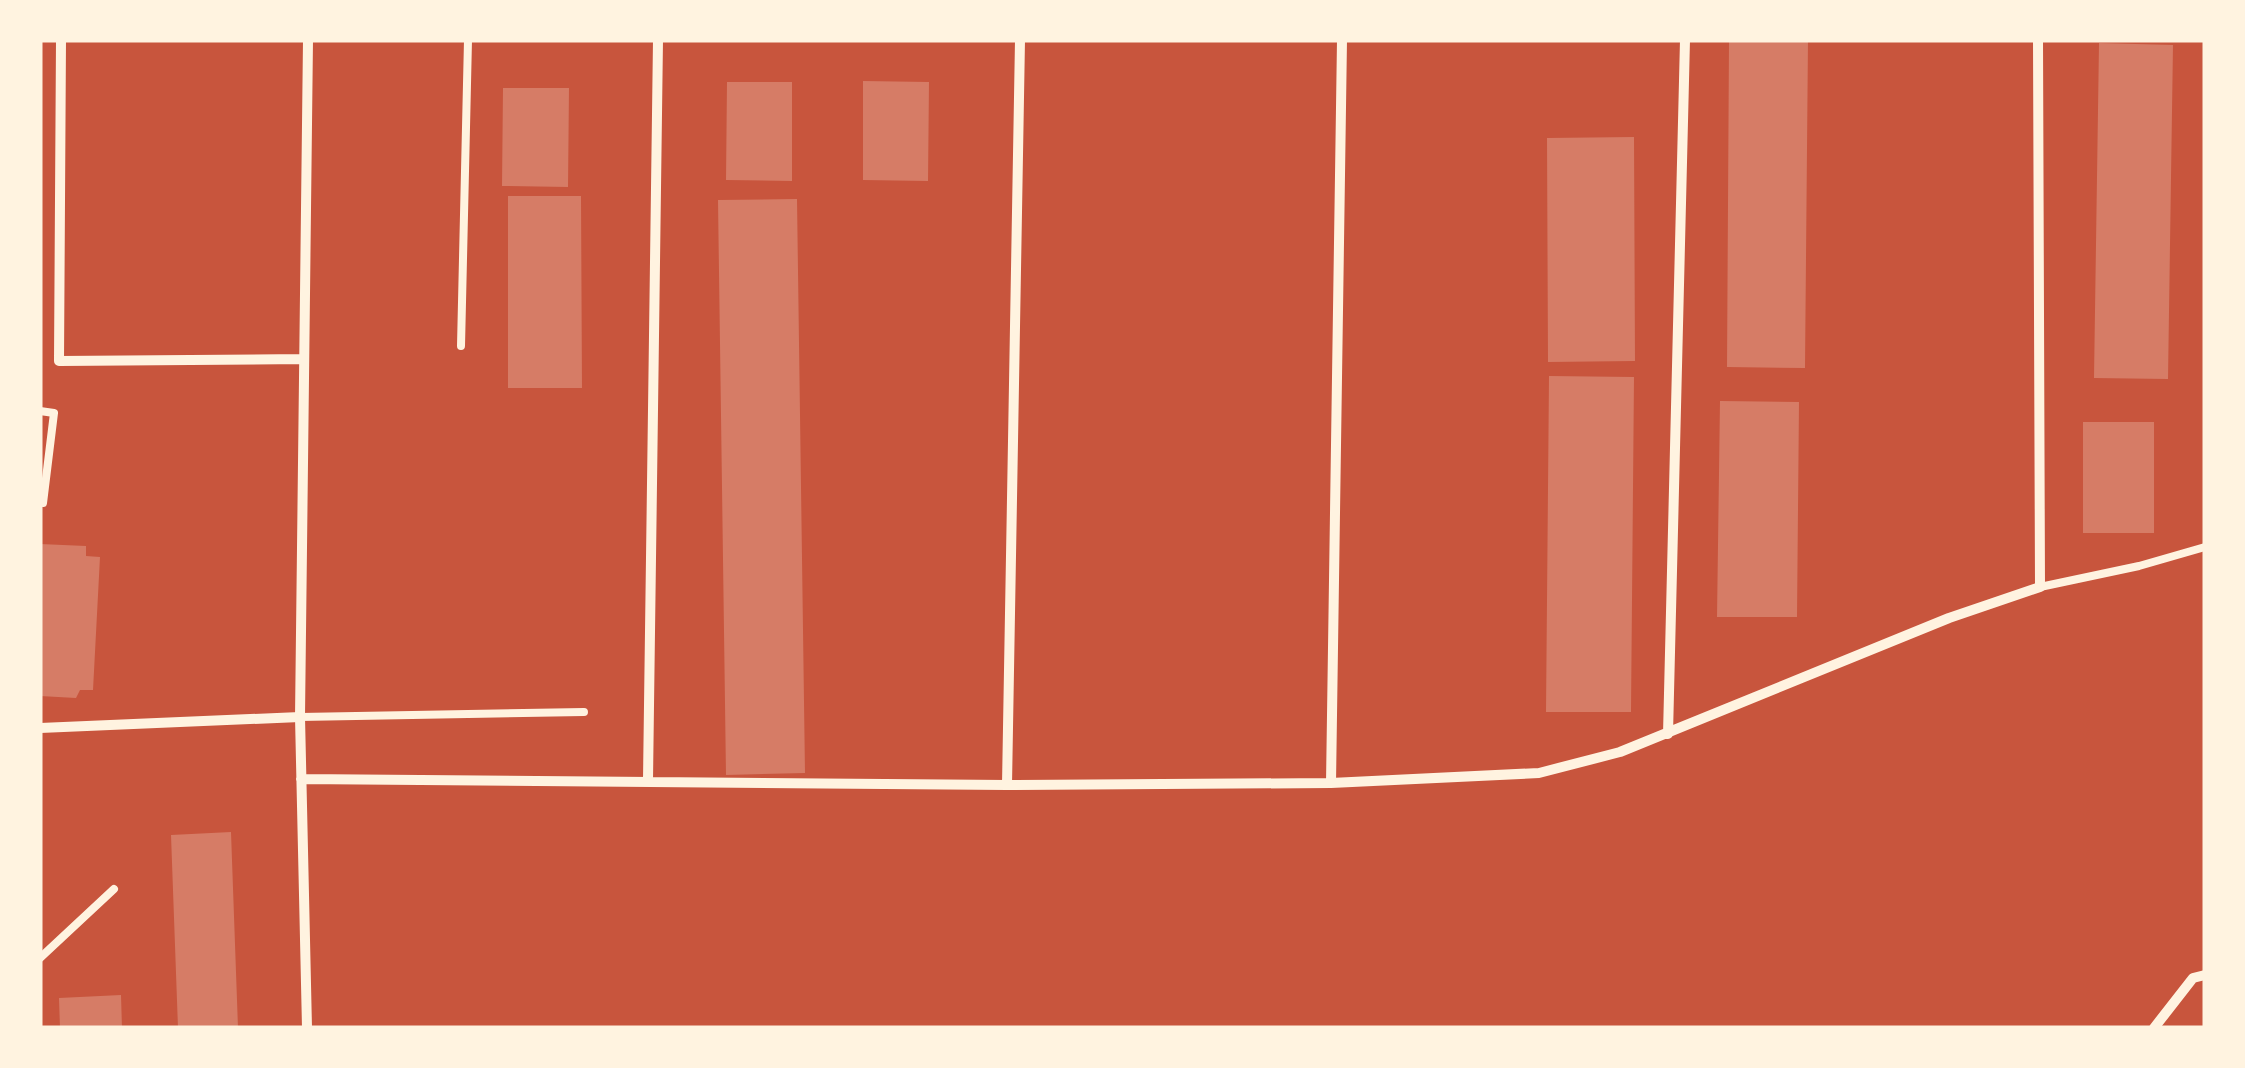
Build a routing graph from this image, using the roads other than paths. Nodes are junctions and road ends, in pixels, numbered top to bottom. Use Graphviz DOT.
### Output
graph roads {
  1 [pos="61,40"];
  2 [pos="308,40"];
  3 [pos="468,40"];
  4 [pos="658,40"];
  5 [pos="1020,40"];
  6 [pos="1342,40"];
  7 [pos="1685,40"];
  8 [pos="2038,40"];
  9 [pos="461,346"];
  10 [pos="304,359"];
  11 [pos="40,411"];
  12 [pos="43,503"];
  13 [pos="2205,546"];
  14 [pos="2040,587"];
  15 [pos="584,712"];
  16 [pos="300,716"];
  17 [pos="40,728"];
  18 [pos="1668,734"];
  19 [pos="301,779"];
  20 [pos="648,780"];
  21 [pos="1330,783"];
  22 [pos="1007,785"];
  23 [pos="114,889"];
  24 [pos="40,958"];
  25 [pos="2205,975"];
  26 [pos="307,1028"];
  27 [pos="2154,1028"];
  1 -- 10 [label="street"];
  2 -- 10 [label="street"];
  3 -- 9 [label="lane"];
  4 -- 20 [label="street"];
  5 -- 22 [label="street"];
  6 -- 21 [label="street"];
  7 -- 18 [label="street"];
  8 -- 14 [label="street"];
  10 -- 16 [label="street"];
  11 -- 12 [label="lane"];
  13 -- 14 [label="lane"];
  14 -- 18 [label="street"];
  15 -- 16 [label="lane"];
  16 -- 17 [label="street"];
  16 -- 19 [label="street"];
  18 -- 21 [label="street"];
  19 -- 20 [label="street"];
  19 -- 26 [label="street"];
  20 -- 22 [label="street"];
  21 -- 22 [label="street"];
  23 -- 24 [label="lane"];
  25 -- 27 [label="street"];
}
